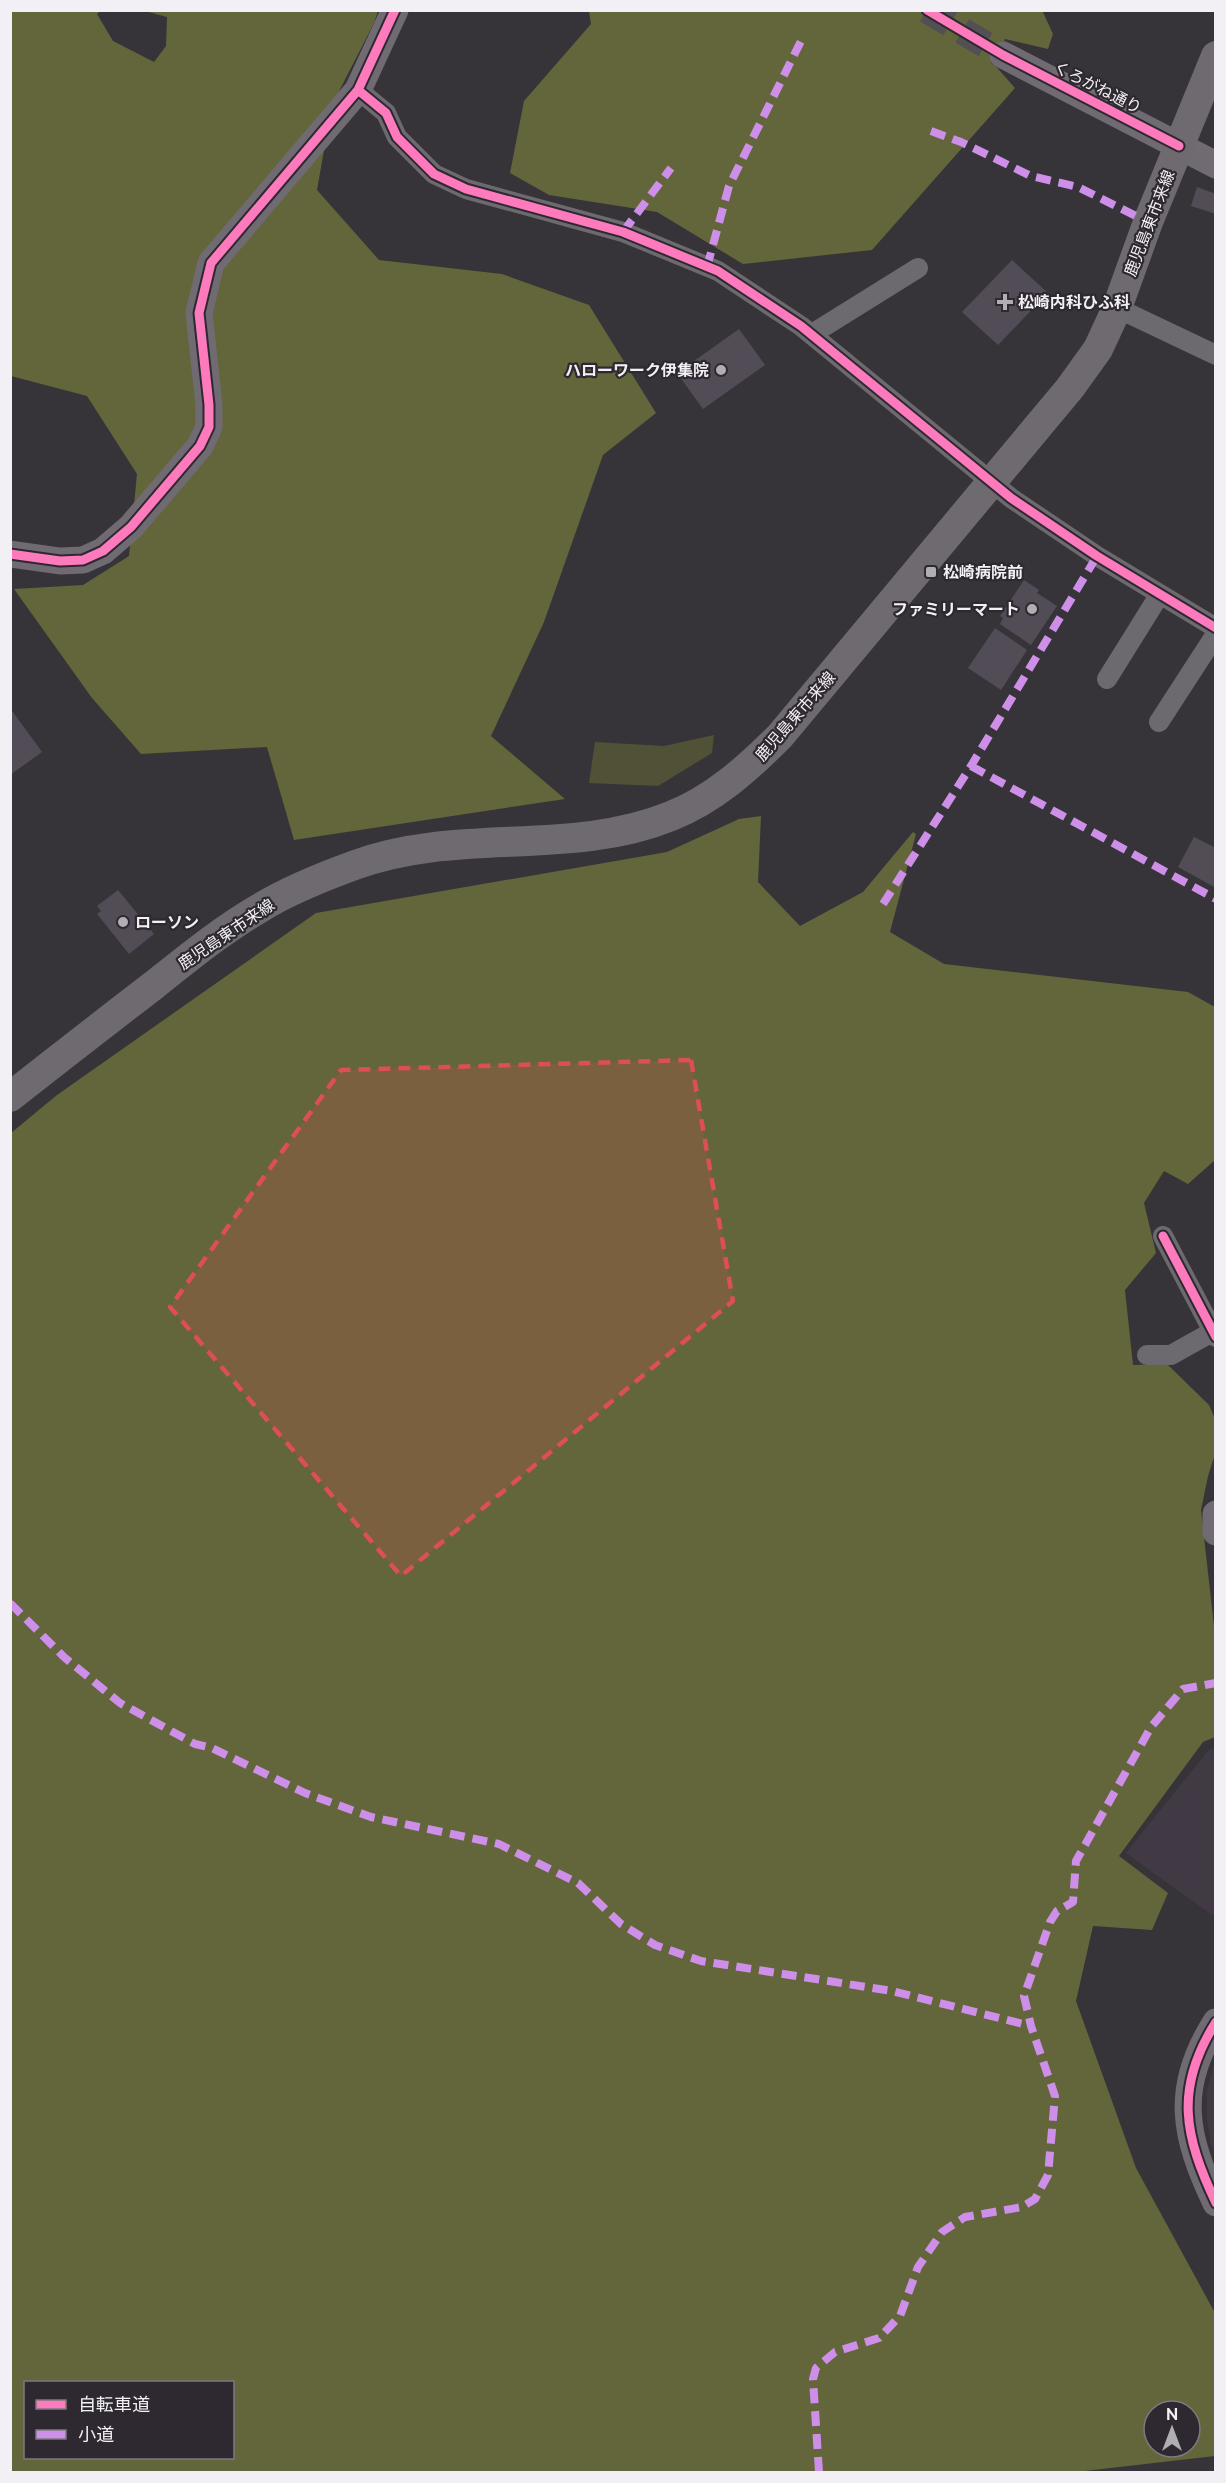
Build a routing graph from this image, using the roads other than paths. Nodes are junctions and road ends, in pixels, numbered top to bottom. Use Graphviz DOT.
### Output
graph roads {
  1 [pos="395,10"];
  2 [pos="1003,55"];
  3 [pos="1215,56"];
  4 [pos="358,90"];
  5 [pos="1179,146"];
  6 [pos="1215,165"];
  7 [pos="918,268"];
  8 [pos="1117,308"];
  9 [pos="812,334"];
  10 [pos="1215,355"];
  11 [pos="992,482"];
  12 [pos="10,554"];
  13 [pos="1160,594"];
  14 [pos="1215,628"];
  15 [pos="1215,634"];
  16 [pos="1107,679"];
  17 [pos="1159,722"];
  18 [pos="10,1097"];
  19 [pos="1163,1236"];
  20 [pos="1214,1335"];
  21 [pos="1147,1355"];
  22 [pos="1215,1514"];
  23 [pos="1215,1532"];
  24 [pos="1215,2022"];
  25 [pos="1215,2203"];
  1 -- 4 [label="street"];
  2 -- 5 [label="street, くろがね通り"];
  3 -- 5 [label="main road, 鹿児島東市来線"];
  4 -- 9 [label="street"];
  4 -- 12 [label="street"];
  5 -- 6 [label="street, くろがね通り"];
  5 -- 8 [label="main road, 鹿児島東市来線"];
  7 -- 9 [label="street"];
  8 -- 10 [label="street"];
  8 -- 11 [label="main road, 鹿児島東市来線"];
  9 -- 11 [label="street"];
  11 -- 13 [label="street"];
  11 -- 18 [label="main road, 鹿児島東市来線"];
  13 -- 14 [label="street"];
  13 -- 16 [label="street"];
  15 -- 17 [label="street"];
  19 -- 20 [label="street"];
  20 -- 21 [label="street"];
  22 -- 23 [label="street"];
  24 -- 25 [label="street"];
}
